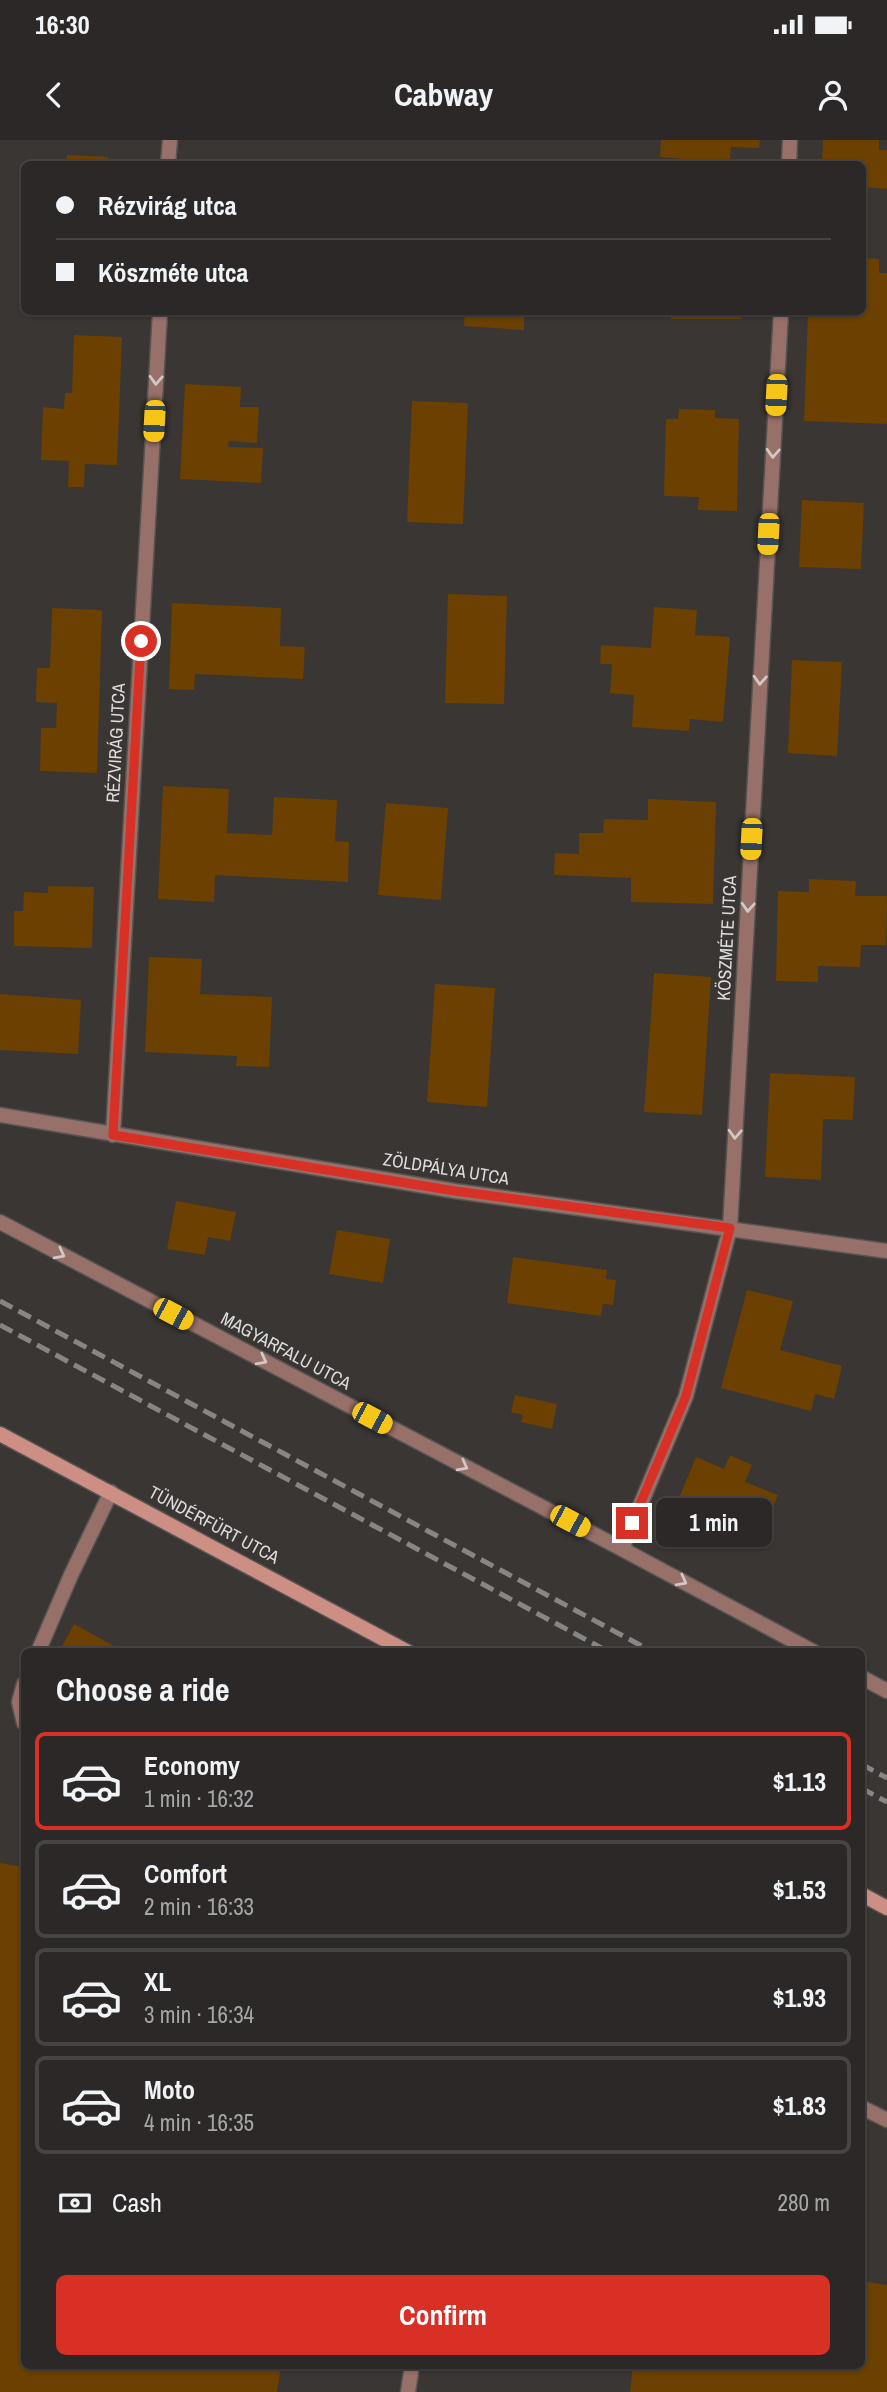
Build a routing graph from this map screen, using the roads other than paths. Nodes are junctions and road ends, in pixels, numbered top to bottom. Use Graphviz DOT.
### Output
graph roads {
  1 [pos="170,140"];
  2 [pos="790,140"];
  3 [pos="168,161"];
  4 [pos="789,161"];
  5 [pos="160,315"];
  6 [pos="781,315"];
  7 [pos="0,1115"];
  8 [pos="113,1135"];
  9 [pos="0,1223"];
  10 [pos="730,1228"];
  11 [pos="887,1251"];
  12 [pos="0,1434"];
  13 [pos="111,1492"];
  14 [pos="622,1549"];
  15 [pos="40,1648"];
  16 [pos="401,1648"];
  17 [pos="807,1648"];
  18 [pos="865,1679"];
  19 [pos="887,1691"];
  20 [pos="865,1896"];
  21 [pos="887,1908"];
  22 [pos="865,2109"];
  23 [pos="887,2120"];
  24 [pos="412,2369"];
  25 [pos="408,2392"];
  1 -- 3 [label="street"];
  2 -- 4 [label="street"];
  5 -- 8 [label="street, RÉZVIRÁG UTCA, one-way"];
  6 -- 10 [label="street, KÖSZMÉTE UTCA, one-way"];
  7 -- 8 [label="street, ZÖLDPÁLYA UTCA"];
  8 -- 10 [label="street, ZÖLDPÁLYA UTCA"];
  9 -- 14 [label="street, MAGYARFALU UTCA, one-way"];
  10 -- 11 [label="street, ZÖLDPÁLYA UTCA"];
  10 -- 14 [label="street, KÖSZMÉTE UTCA"];
  12 -- 13 [label="street, TÜNDÉRFÜRT UTCA"];
  13 -- 15 [label="street"];
  13 -- 16 [label="street, TÜNDÉRFÜRT UTCA"];
  14 -- 17 [label="street, MAGYARFALU UTCA, one-way"];
  18 -- 19 [label="street"];
  20 -- 21 [label="street"];
  22 -- 23 [label="street"];
  24 -- 25 [label="street"];
}
